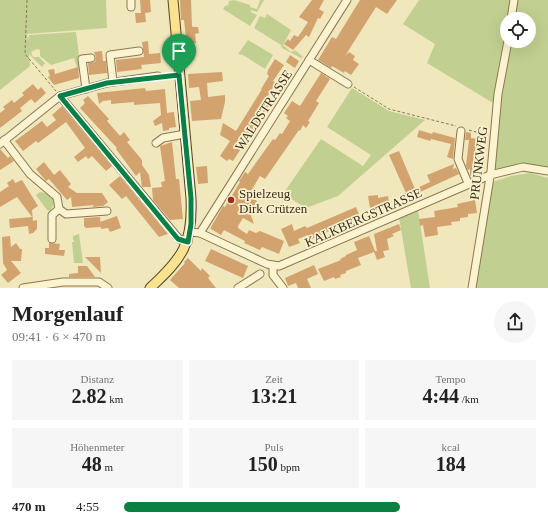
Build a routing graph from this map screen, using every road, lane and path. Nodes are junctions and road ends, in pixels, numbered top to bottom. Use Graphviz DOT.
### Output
graph roads {
  1 [pos="27,0"];
  2 [pos="173,0"];
  3 [pos="347,0"];
  4 [pos="514,0"];
  5 [pos="512,12"];
  6 [pos="507,48"];
  7 [pos="139,51"];
  8 [pos="91,58"];
  9 [pos="309,60"];
  10 [pos="179,75"];
  11 [pos="158,76"];
  12 [pos="113,82"];
  13 [pos="348,84"];
  14 [pos="86,89"];
  15 [pos="60,96"];
  16 [pos="463,129"];
  17 [pos="184,134"];
  18 [pos="493,136"];
  19 [pos="2,142"];
  20 [pos="156,143"];
  21 [pos="548,171"];
  22 [pos="490,175"];
  23 [pos="468,183"];
  24 [pos="59,209"];
  25 [pos="107,211"];
  26 [pos="195,232"];
  27 [pos="52,239"];
  28 [pos="188,242"];
  29 [pos="273,266"];
  30 [pos="260,274"];
  31 [pos="23,288"];
  32 [pos="108,288"];
  33 [pos="150,288"];
  34 [pos="238,288"];
  35 [pos="283,288"];
  36 [pos="472,288"];
  1 -- 15 [label="path"];
  2 -- 10 [label="main road"];
  3 -- 9 [label="street, WALDSTRASSE"];
  4 -- 5 [label="street"];
  6 -- 18 [label="street, PRUNKWEG"];
  7 -- 12 [label="street"];
  8 -- 14 [label="street"];
  9 -- 13 [label="street"];
  9 -- 26 [label="street, WALDSTRASSE"];
  10 -- 11 [label="path"];
  10 -- 17 [label="main road"];
  11 -- 12 [label="street"];
  12 -- 14 [label="street"];
  13 -- 16 [label="path"];
  14 -- 15 [label="street"];
  15 -- 19 [label="street"];
  15 -- 28 [label="street"];
  16 -- 18 [label="path"];
  16 -- 23 [label="street"];
  17 -- 20 [label="street"];
  17 -- 26 [label="main road"];
  18 -- 22 [label="street, PRUNKWEG"];
  19 -- 24 [label="street"];
  21 -- 22 [label="street, KALKBERGSTRASSE"];
  22 -- 23 [label="street, KALKBERGSTRASSE"];
  22 -- 36 [label="street, PRUNKWEG"];
  23 -- 29 [label="street, KALKBERGSTRASSE"];
  24 -- 25 [label="street"];
  24 -- 27 [label="street"];
  26 -- 28 [label="main road"];
  26 -- 29 [label="street"];
  28 -- 33 [label="main road"];
  29 -- 35 [label="street"];
  30 -- 34 [label="street"];
  31 -- 32 [label="street"];
}
